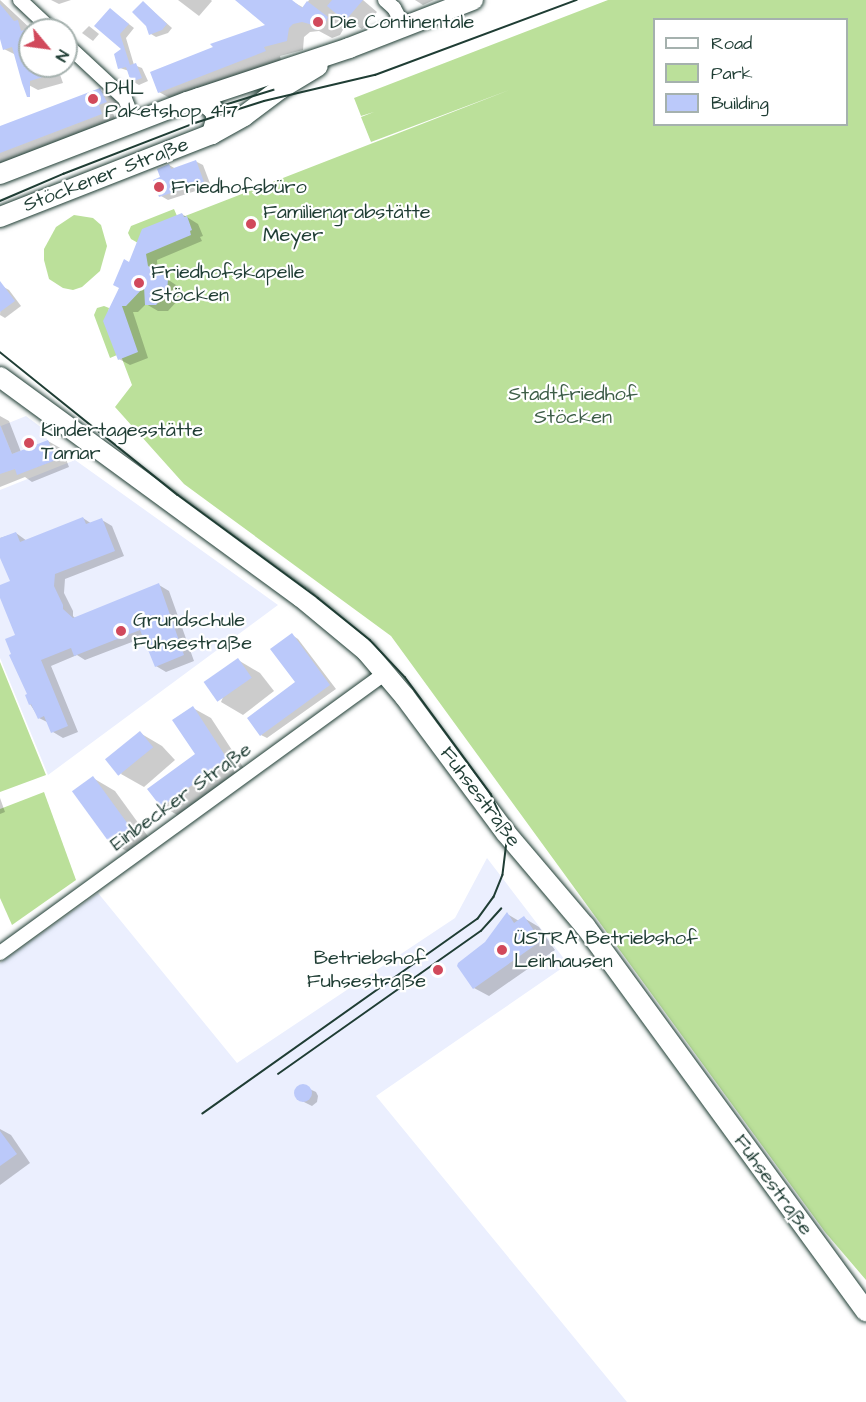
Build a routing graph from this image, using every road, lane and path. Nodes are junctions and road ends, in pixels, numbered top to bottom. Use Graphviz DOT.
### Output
graph roads {
  1 [pos="20,0"];
  2 [pos="385,0"];
  3 [pos="473,0"];
  4 [pos="39,18"];
  5 [pos="404,27"];
  6 [pos="349,48"];
  7 [pos="78,55"];
  8 [pos="200,98"];
  9 [pos="134,121"];
  10 [pos="212,134"];
  11 [pos="0,174"];
  12 [pos="0,217"];
  13 [pos="0,377"];
  14 [pos="386,673"];
  15 [pos="0,953"];
  16 [pos="866,1311"];
  1 -- 4 [label="street"];
  2 -- 5 [label="street"];
  3 -- 5 [label="street, Stöckener Straße"];
  5 -- 6 [label="street, Stöckener Straße"];
  6 -- 8 [label="street, Stöckener Straße"];
  6 -- 10 [label="street, Stöckener Straße"];
  7 -- 9 [label="street"];
  8 -- 9 [label="street, Stöckener Straße"];
  8 -- 10 [label="street, Stöckener Straße"];
  9 -- 11 [label="street, Stöckener Straße"];
  10 -- 12 [label="street, Stöckener Straße"];
  13 -- 14 [label="street, Fuhsestraße"];
  14 -- 15 [label="street, Einbecker Straße"];
  14 -- 16 [label="street, Fuhsestraße"];
}
